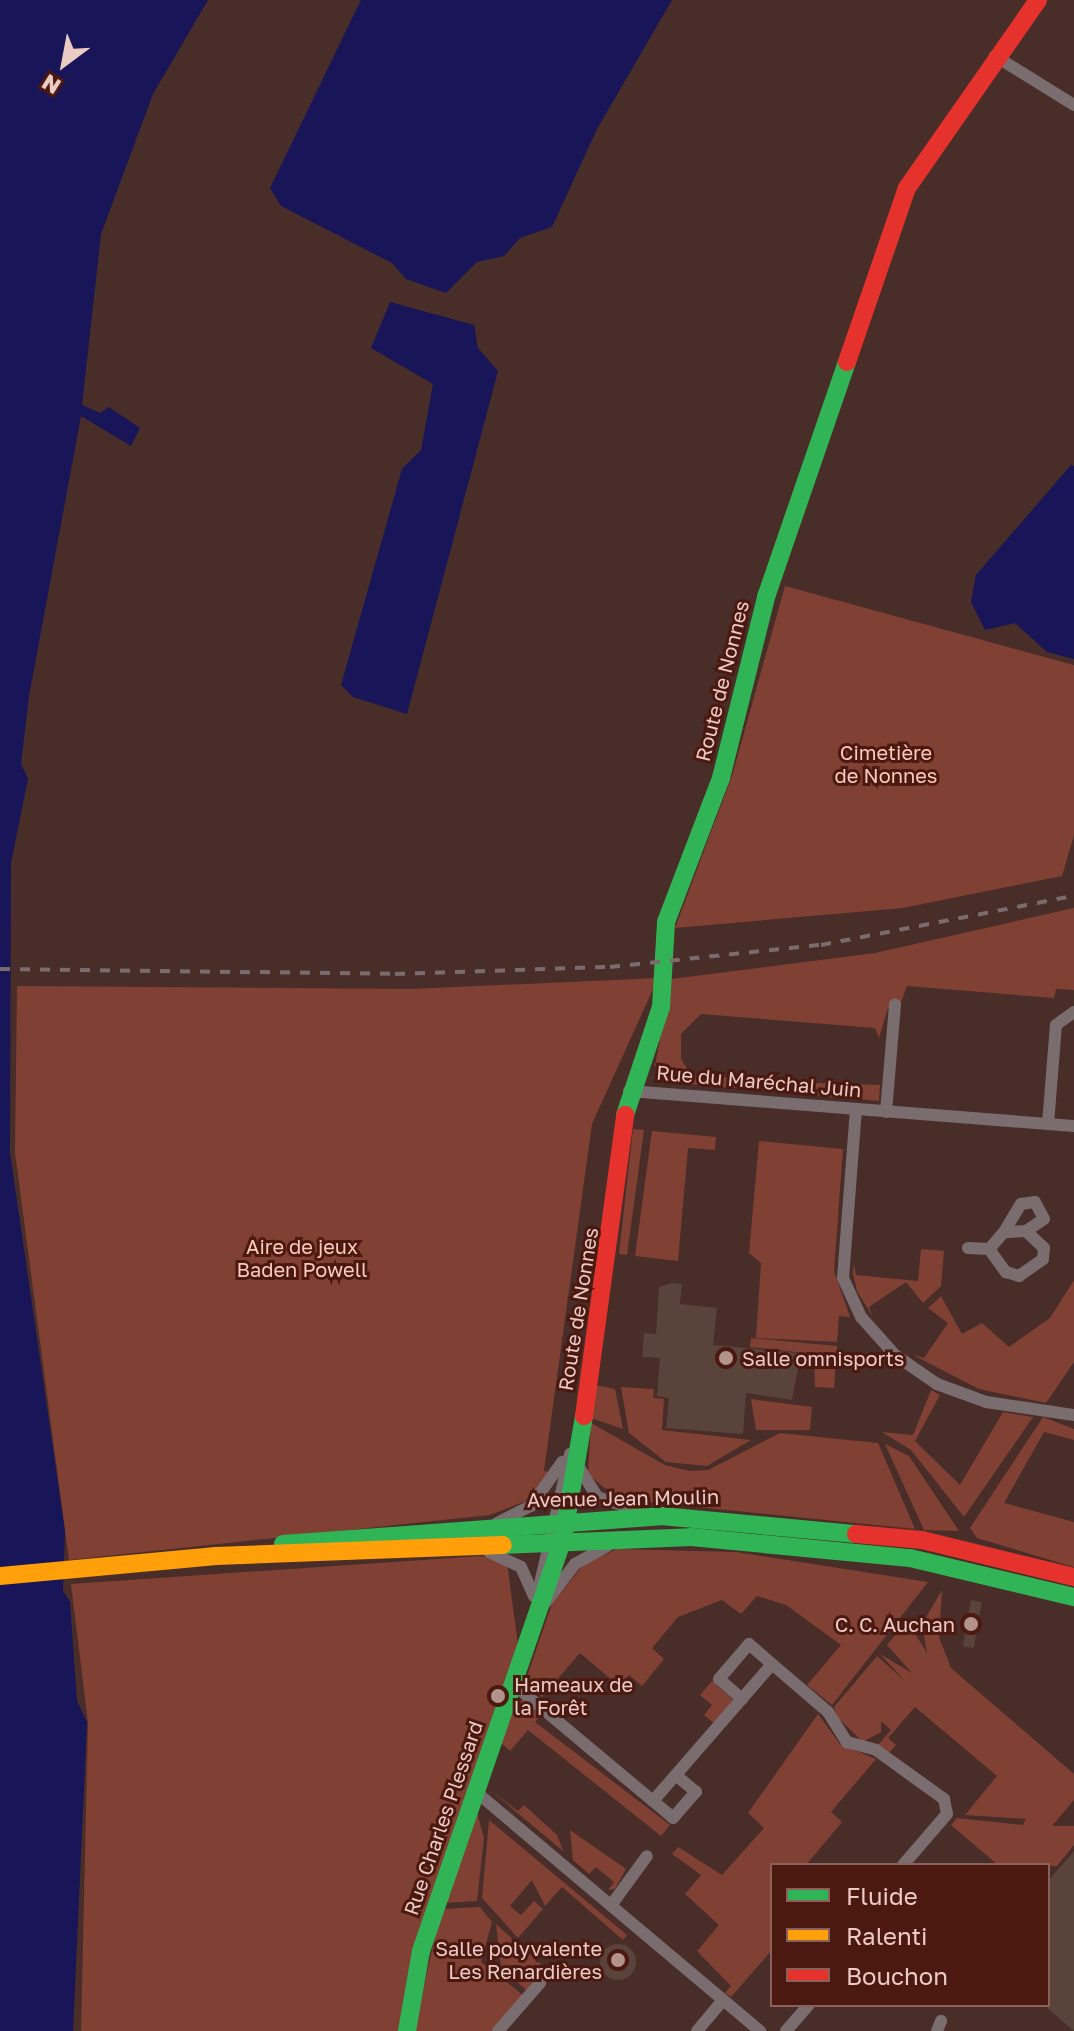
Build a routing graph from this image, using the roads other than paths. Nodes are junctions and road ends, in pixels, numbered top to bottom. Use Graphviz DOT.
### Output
graph roads {
  1 [pos="1038,0"];
  2 [pos="995,56"];
  3 [pos="1074,105"];
  4 [pos="895,1004"];
  5 [pos="1074,1012"];
  6 [pos="629,1091"];
  7 [pos="856,1109"];
  8 [pos="886,1112"];
  9 [pos="1048,1124"];
  10 [pos="1074,1126"];
  11 [pos="1015,1211"];
  12 [pos="1044,1219"];
  13 [pos="1027,1227"];
  14 [pos="1004,1232"];
  15 [pos="968,1248"];
  16 [pos="1044,1248"];
  17 [pos="989,1249"];
  18 [pos="1074,1415"];
  19 [pos="575,1453"];
  20 [pos="661,1516"];
  21 [pos="559,1519"];
  22 [pos="497,1523"];
  23 [pos="691,1537"];
  24 [pos="555,1539"];
  25 [pos="450,1545"];
  26 [pos="216,1556"];
  27 [pos="0,1576"];
  28 [pos="1074,1577"];
  29 [pos="1074,1597"];
  30 [pos="536,1602"];
  31 [pos="534,1622"];
  32 [pos="772,1664"];
  33 [pos="513,1684"];
  34 [pos="742,1699"];
  35 [pos="676,1775"];
  36 [pos="475,1791"];
  37 [pos="653,1801"];
  38 [pos="647,1856"];
  39 [pos="905,1863"];
  40 [pos="612,1904"];
  41 [pos="540,1983"];
  42 [pos="722,2001"];
  43 [pos="807,2007"];
  44 [pos="407,2031"];
  45 [pos="498,2031"];
  46 [pos="697,2031"];
  47 [pos="760,2031"];
  48 [pos="786,2031"];
  1 -- 2 [label="street, Route de Nonnes"];
  2 -- 3 [label="street"];
  2 -- 6 [label="street, Route de Nonnes"];
  4 -- 8 [label="street, Rue du Maréchal Juin"];
  5 -- 9 [label="street"];
  6 -- 7 [label="street, Rue du Maréchal Juin"];
  6 -- 19 [label="street, Route de Nonnes"];
  7 -- 8 [label="street, Rue du Maréchal Juin"];
  7 -- 18 [label="street"];
  8 -- 9 [label="street, Rue du Maréchal Juin"];
  9 -- 10 [label="street, Rue du Maréchal Juin"];
  11 -- 12 [label="street"];
  11 -- 13 [label="street"];
  11 -- 14 [label="street"];
  12 -- 13 [label="street"];
  12 -- 16 [label="street"];
  13 -- 14 [label="street"];
  13 -- 16 [label="street"];
  14 -- 17 [label="street"];
  15 -- 17 [label="street"];
  16 -- 17 [label="street"];
  19 -- 20 [label="street"];
  19 -- 21 [label="street, Route de Nonnes"];
  19 -- 22 [label="street, Route de Nonnes"];
  20 -- 21 [label="street, Avenue Jean Moulin"];
  20 -- 28 [label="street, Avenue Jean Moulin"];
  21 -- 22 [label="street, Avenue Jean Moulin"];
  21 -- 24 [label="street, Rue Charles Plessard"];
  22 -- 26 [label="street, Avenue Jean Moulin"];
  23 -- 24 [label="street, Avenue Jean Moulin"];
  23 -- 29 [label="street, Avenue Jean Moulin"];
  23 -- 31 [label="street"];
  24 -- 25 [label="street, Avenue Jean Moulin"];
  24 -- 30 [label="street, Rue Charles Plessard"];
  24 -- 31 [label="street, Rue Charles Plessard"];
  25 -- 26 [label="street, Avenue Jean Moulin"];
  25 -- 30 [label="street"];
  26 -- 27 [label="street, Avenue Jean Moulin"];
  30 -- 31 [label="street, Rue Charles Plessard"];
  31 -- 33 [label="street, Rue Charles Plessard"];
  32 -- 34 [label="street"];
  32 -- 34 [label="street"];
  32 -- 39 [label="street"];
  33 -- 36 [label="street, Rue Charles Plessard"];
  33 -- 37 [label="street"];
  34 -- 35 [label="street"];
  35 -- 37 [label="street"];
  35 -- 37 [label="street"];
  36 -- 40 [label="street"];
  36 -- 44 [label="street, Rue Charles Plessard"];
  38 -- 40 [label="street"];
  40 -- 42 [label="street"];
  41 -- 45 [label="street"];
  42 -- 46 [label="street"];
  42 -- 47 [label="street"];
  43 -- 48 [label="street"];
}
